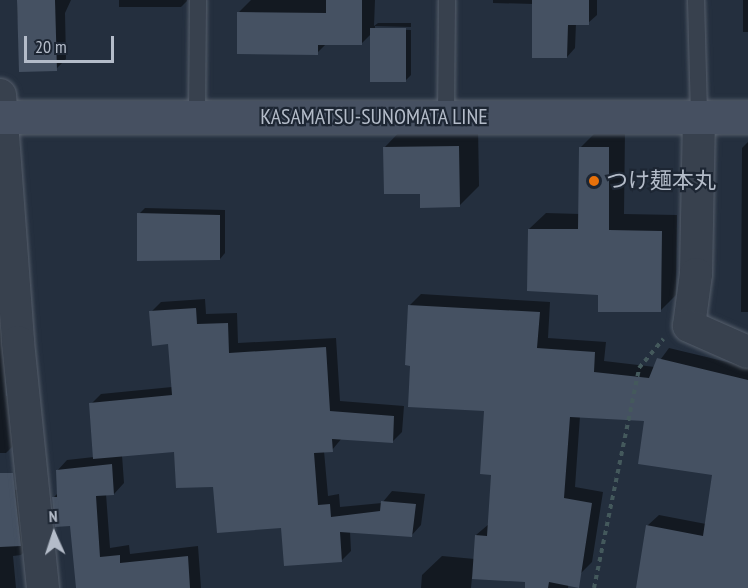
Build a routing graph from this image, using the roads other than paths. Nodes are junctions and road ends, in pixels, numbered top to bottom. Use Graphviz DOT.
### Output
graph roads {
  1 [pos="198,0"];
  2 [pos="447,0"];
  3 [pos="696,0"];
  4 [pos="0,95"];
  5 [pos="0,117"];
  6 [pos="197,117"];
  7 [pos="446,117"];
  8 [pos="699,117"];
  9 [pos="748,117"];
  10 [pos="748,352"];
  11 [pos="44,588"];
  1 -- 6 [label="lane"];
  2 -- 7 [label="lane"];
  3 -- 8 [label="lane"];
  4 -- 5 [label="street"];
  5 -- 6 [label="main road, KASAMATSU-SUNOMATA LINE"];
  5 -- 11 [label="street"];
  6 -- 7 [label="main road, KASAMATSU-SUNOMATA LINE"];
  7 -- 8 [label="main road, KASAMATSU-SUNOMATA LINE"];
  8 -- 9 [label="main road, KASAMATSU-SUNOMATA LINE"];
  8 -- 10 [label="street"];
}
